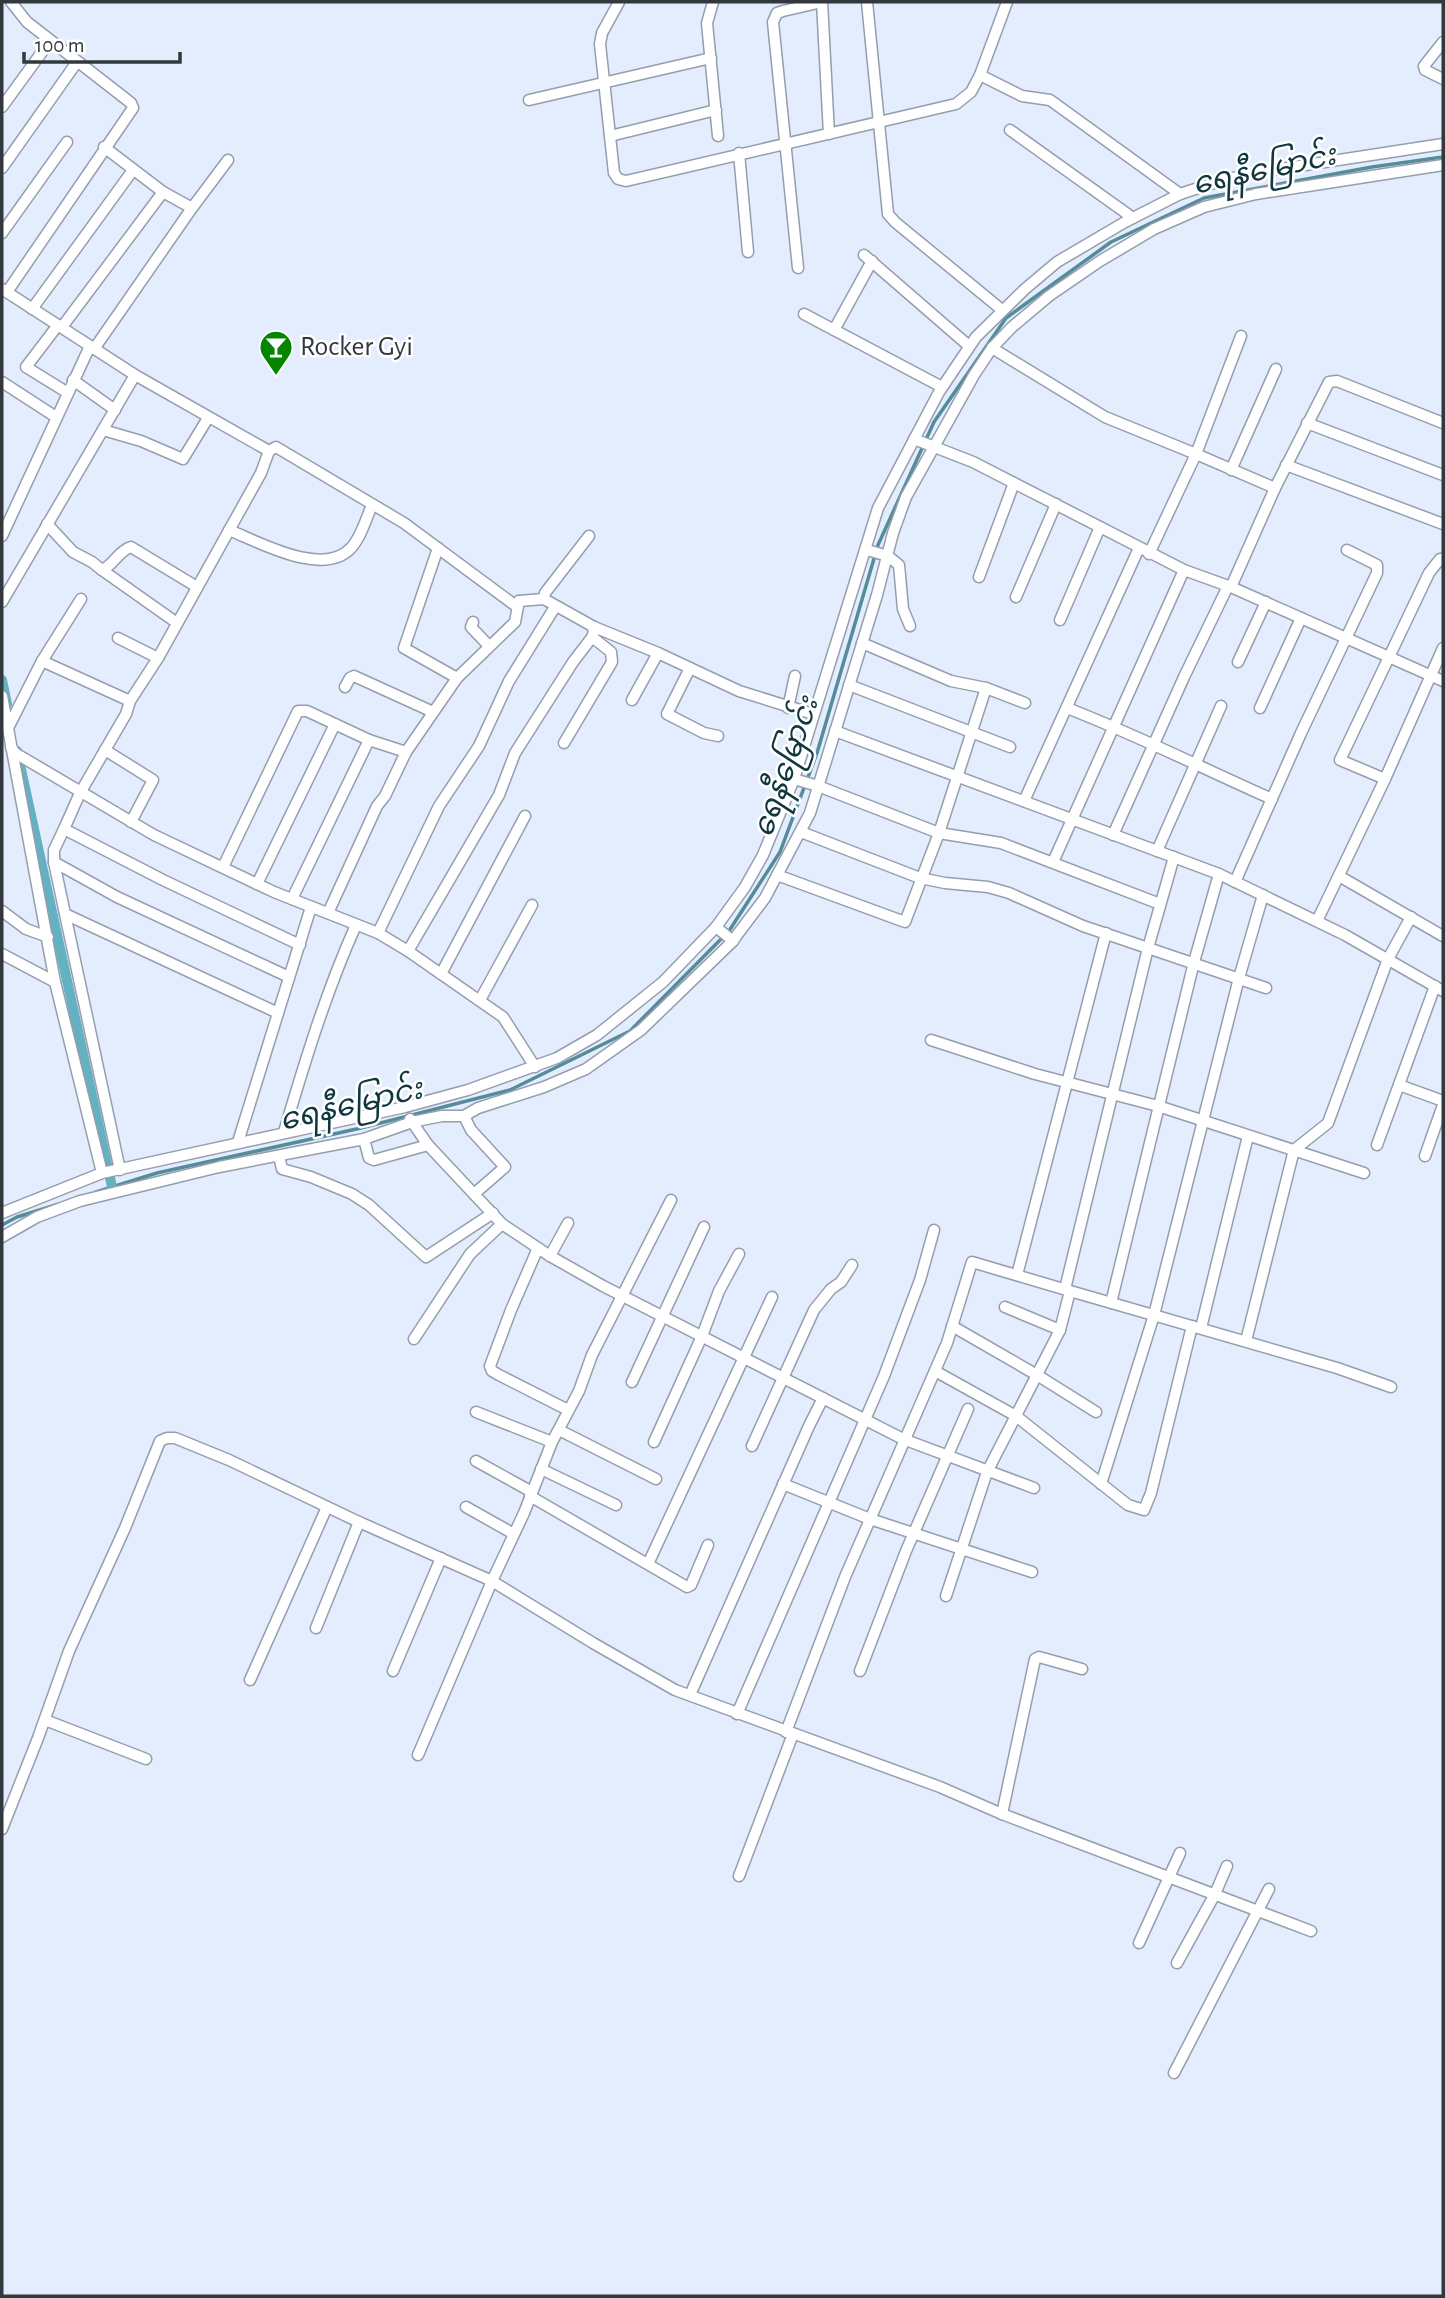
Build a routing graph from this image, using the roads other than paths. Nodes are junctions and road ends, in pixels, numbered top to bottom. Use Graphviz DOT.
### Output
graph roads {
  1 [pos="10,2"];
  2 [pos="619,2"];
  3 [pos="713,2"];
  4 [pos="822,2"];
  5 [pos="867,2"];
  6 [pos="1007,2"];
  7 [pos="784,5"];
  8 [pos="50,41"];
  9 [pos="1443,42"];
  10 [pos="711,58"];
  11 [pos="77,62"];
  12 [pos="980,75"];
  13 [pos="1443,79"];
  14 [pos="604,83"];
  15 [pos="529,100"];
  16 [pos="2,107"];
  17 [pos="716,110"];
  18 [pos="879,122"];
  19 [pos="1010,130"];
  20 [pos="829,134"];
  21 [pos="610,136"];
  22 [pos="718,136"];
  23 [pos="67,142"];
  24 [pos="1443,144"];
  25 [pos="786,145"];
  26 [pos="104,148"];
  27 [pos="739,153"];
  28 [pos="228,160"];
  29 [pos="1443,165"];
  30 [pos="2,168"];
  31 [pos="133,170"];
  32 [pos="1263,173"];
  33 [pos="1270,190"];
  34 [pos="163,192"];
  35 [pos="1180,194"];
  36 [pos="192,208"];
  37 [pos="1133,218"];
  38 [pos="2,233"];
  39 [pos="748,252"];
  40 [pos="798,268"];
  41 [pos="4,290"];
  42 [pos="32,309"];
  43 [pos="1002,310"];
  44 [pos="804,314"];
  45 [pos="60,326"];
  46 [pos="834,330"];
  47 [pos="1241,337"];
  48 [pos="969,346"];
  49 [pos="92,347"];
  50 [pos="992,348"];
  51 [pos="1276,369"];
  52 [pos="135,375"];
  53 [pos="73,380"];
  54 [pos="2,382"];
  55 [pos="942,387"];
  56 [pos="68,393"];
  57 [pos="115,410"];
  58 [pos="56,417"];
  59 [pos="208,418"];
  60 [pos="1307,423"];
  61 [pos="1443,423"];
  62 [pos="103,430"];
  63 [pos="916,440"];
  64 [pos="932,446"];
  65 [pos="271,450"];
  66 [pos="1196,454"];
  67 [pos="1286,465"];
  68 [pos="1231,470"];
  69 [pos="1443,475"];
  70 [pos="1014,483"];
  71 [pos="1275,488"];
  72 [pos="1056,504"];
  73 [pos="372,506"];
  74 [pos="47,524"];
  75 [pos="1443,524"];
  76 [pos="1100,527"];
  77 [pos="229,530"];
  78 [pos="2,536"];
  79 [pos="589,536"];
  80 [pos="866,550"];
  81 [pos="1347,550"];
  82 [pos="1144,551"];
  83 [pos="436,553"];
  84 [pos="887,555"];
  85 [pos="1443,559"];
  86 [pos="102,570"];
  87 [pos="1184,570"];
  88 [pos="979,577"];
  89 [pos="197,587"];
  90 [pos="1230,587"];
  91 [pos="1016,597"];
  92 [pos="81,599"];
  93 [pos="544,599"];
  94 [pos="2,602"];
  95 [pos="1266,603"];
  96 [pos="518,610"];
  97 [pos="552,611"];
  98 [pos="1301,618"];
  99 [pos="1060,620"];
  100 [pos="473,622"];
  101 [pos="177,623"];
  102 [pos="910,626"];
  103 [pos="593,632"];
  104 [pos="118,638"];
  105 [pos="1346,638"];
  106 [pos="862,643"];
  107 [pos="489,646"];
  108 [pos="1443,648"];
  109 [pos="657,656"];
  110 [pos="1388,656"];
  111 [pos="158,658"];
  112 [pos="41,661"];
  113 [pos="1238,662"];
  114 [pos="688,671"];
  115 [pos="1430,675"];
  116 [pos="795,676"];
  117 [pos="457,678"];
  118 [pos="1443,681"];
  119 [pos="849,685"];
  120 [pos="345,687"];
  121 [pos="986,688"];
  122 [pos="2,696"];
  123 [pos="632,700"];
  124 [pos="130,701"];
  125 [pos="1026,703"];
  126 [pos="1221,706"];
  127 [pos="788,708"];
  128 [pos="1067,708"];
  129 [pos="1260,708"];
  130 [pos="433,712"];
  131 [pos="812,719"];
  132 [pos="335,724"];
  133 [pos="1114,726"];
  134 [pos="835,731"];
  135 [pos="972,733"];
  136 [pos="718,736"];
  137 [pos="9,739"];
  138 [pos="808,739"];
  139 [pos="369,740"];
  140 [pos="564,743"];
  141 [pos="1154,744"];
  142 [pos="829,745"];
  143 [pos="1010,747"];
  144 [pos="105,750"];
  145 [pos="406,752"];
  146 [pos="1196,765"];
  147 [pos="958,776"];
  148 [pos="1385,779"];
  149 [pos="796,780"];
  150 [pos="816,785"];
  151 [pos="80,793"];
  152 [pos="1272,799"];
  153 [pos="1024,801"];
  154 [pos="525,816"];
  155 [pos="1072,819"];
  156 [pos="131,822"];
  157 [pos="64,829"];
  158 [pos="801,832"];
  159 [pos="939,833"];
  160 [pos="1113,835"];
  161 [pos="1157,851"];
  162 [pos="1174,857"];
  163 [pos="54,862"];
  164 [pos="1053,862"];
  165 [pos="223,867"];
  166 [pos="1219,874"];
  167 [pos="777,875"];
  168 [pos="1339,876"];
  169 [pos="920,878"];
  170 [pos="1235,882"];
  171 [pos="257,884"];
  172 [pos="1264,895"];
  173 [pos="292,899"];
  174 [pos="1160,904"];
  175 [pos="531,905"];
  176 [pos="311,907"];
  177 [pos="2,911"];
  178 [pos="328,913"];
  179 [pos="65,914"];
  180 [pos="1411,918"];
  181 [pos="1317,921"];
  182 [pos="356,925"];
  183 [pos="717,927"];
  184 [pos="377,933"];
  185 [pos="1106,933"];
  186 [pos="1443,936"];
  187 [pos="48,937"];
  188 [pos="732,940"];
  189 [pos="299,945"];
  190 [pos="1148,948"];
  191 [pos="408,951"];
  192 [pos="2,954"];
  193 [pos="1388,959"];
  194 [pos="1194,962"];
  195 [pos="441,974"];
  196 [pos="289,977"];
  197 [pos="1239,978"];
  198 [pos="55,982"];
  199 [pos="1266,988"];
  200 [pos="1439,988"];
  201 [pos="480,1000"];
  202 [pos="278,1013"];
  203 [pos="625,1015"];
  204 [pos="639,1029"];
  205 [pos="931,1041"];
  206 [pos="535,1066"];
  207 [pos="1066,1082"];
  208 [pos="1399,1085"];
  209 [pos="1112,1094"];
  210 [pos="1443,1103"];
  211 [pos="1158,1106"];
  212 [pos="408,1115"];
  213 [pos="464,1116"];
  214 [pos="1203,1121"];
  215 [pos="284,1132"];
  216 [pos="1248,1136"];
  217 [pos="364,1139"];
  218 [pos="239,1142"];
  219 [pos="428,1146"];
  220 [pos="1377,1146"];
  221 [pos="1294,1150"];
  222 [pos="279,1156"];
  223 [pos="1425,1156"];
  224 [pos="120,1170"];
  225 [pos="1364,1172"];
  226 [pos="102,1173"];
  227 [pos="474,1194"];
  228 [pos="671,1200"];
  229 [pos="2,1213"];
  230 [pos="493,1213"];
  231 [pos="568,1223"];
  232 [pos="704,1227"];
  233 [pos="508,1228"];
  234 [pos="934,1230"];
  235 [pos="2,1237"];
  236 [pos="538,1248"];
  237 [pos="739,1254"];
  238 [pos="550,1256"];
  239 [pos="852,1265"];
  240 [pos="1017,1275"];
  241 [pos="1068,1290"];
  242 [pos="621,1295"];
  243 [pos="772,1297"];
  244 [pos="1111,1303"];
  245 [pos="1005,1307"];
  246 [pos="1154,1315"];
  247 [pos="662,1316"];
  248 [pos="952,1326"];
  249 [pos="1196,1327"];
  250 [pos="1060,1330"];
  251 [pos="702,1336"];
  252 [pos="415,1339"];
  253 [pos="1246,1341"];
  254 [pos="744,1358"];
  255 [pos="935,1371"];
  256 [pos="1037,1375"];
  257 [pos="783,1378"];
  258 [pos="632,1382"];
  259 [pos="1391,1387"];
  260 [pos="823,1398"];
  261 [pos="968,1409"];
  262 [pos="569,1410"];
  263 [pos="476,1412"];
  264 [pos="1096,1412"];
  265 [pos="864,1418"];
  266 [pos="1014,1420"];
  267 [pos="559,1430"];
  268 [pos="903,1439"];
  269 [pos="552,1441"];
  270 [pos="654,1442"];
  271 [pos="752,1446"];
  272 [pos="947,1456"];
  273 [pos="477,1461"];
  274 [pos="541,1469"];
  275 [pos="987,1472"];
  276 [pos="656,1479"];
  277 [pos="783,1484"];
  278 [pos="1101,1484"];
  279 [pos="1034,1488"];
  280 [pos="531,1494"];
  281 [pos="827,1503"];
  282 [pos="616,1506"];
  283 [pos="327,1507"];
  284 [pos="466,1507"];
  285 [pos="870,1519"];
  286 [pos="359,1522"];
  287 [pos="514,1534"];
  288 [pos="913,1535"];
  289 [pos="708,1545"];
  290 [pos="960,1550"];
  291 [pos="441,1558"];
  292 [pos="648,1564"];
  293 [pos="1032,1572"];
  294 [pos="494,1577"];
  295 [pos="946,1596"];
  296 [pos="316,1628"];
  297 [pos="1082,1669"];
  298 [pos="393,1671"];
  299 [pos="860,1671"];
  300 [pos="250,1680"];
  301 [pos="690,1695"];
  302 [pos="737,1714"];
  303 [pos="45,1720"];
  304 [pos="789,1733"];
  305 [pos="418,1755"];
  306 [pos="146,1759"];
  307 [pos="1002,1814"];
  308 [pos="2,1829"];
  309 [pos="1180,1853"];
  310 [pos="1227,1866"];
  311 [pos="739,1876"];
  312 [pos="1170,1877"];
  313 [pos="1269,1889"];
  314 [pos="1215,1894"];
  315 [pos="1258,1911"];
  316 [pos="1311,1931"];
  317 [pos="1139,1942"];
  318 [pos="1177,1963"];
  319 [pos="1174,2073"];
  1 -- 8 [label="street"];
  2 -- 14 [label="street"];
  3 -- 10 [label="street"];
  4 -- 7 [label="street"];
  4 -- 20 [label="street"];
  5 -- 18 [label="street"];
  6 -- 12 [label="street"];
  7 -- 25 [label="street"];
  8 -- 11 [label="street"];
  8 -- 16 [label="street"];
  9 -- 13 [label="street"];
  10 -- 14 [label="street"];
  10 -- 17 [label="street"];
  11 -- 26 [label="street"];
  11 -- 30 [label="street"];
  12 -- 18 [label="street"];
  12 -- 35 [label="street"];
  14 -- 15 [label="street"];
  14 -- 21 [label="street"];
  17 -- 21 [label="street"];
  17 -- 22 [label="street"];
  18 -- 20 [label="street"];
  18 -- 43 [label="street"];
  19 -- 37 [label="street"];
  20 -- 25 [label="street"];
  21 -- 27 [label="street"];
  23 -- 38 [label="street"];
  24 -- 32 [label="street"];
  25 -- 27 [label="street"];
  25 -- 40 [label="street"];
  26 -- 31 [label="street"];
  26 -- 41 [label="street"];
  27 -- 39 [label="street"];
  28 -- 36 [label="street"];
  29 -- 33 [label="street"];
  31 -- 34 [label="street"];
  31 -- 42 [label="street"];
  32 -- 33 [label="street"];
  32 -- 35 [label="street"];
  33 -- 50 [label="street"];
  34 -- 36 [label="street"];
  34 -- 45 [label="street"];
  35 -- 37 [label="street"];
  36 -- 49 [label="street"];
  37 -- 43 [label="street"];
  41 -- 42 [label="street"];
  42 -- 45 [label="street"];
  43 -- 48 [label="street"];
  44 -- 46 [label="street"];
  45 -- 49 [label="street"];
  45 -- 56 [label="street"];
  46 -- 48 [label="street"];
  46 -- 55 [label="street"];
  47 -- 66 [label="street"];
  48 -- 55 [label="street"];
  49 -- 52 [label="street"];
  49 -- 53 [label="street"];
  50 -- 64 [label="street"];
  50 -- 66 [label="street"];
  51 -- 68 [label="street"];
  52 -- 57 [label="street"];
  52 -- 59 [label="street"];
  53 -- 56 [label="street"];
  53 -- 57 [label="street"];
  54 -- 58 [label="street"];
  55 -- 63 [label="street"];
  56 -- 58 [label="street"];
  57 -- 62 [label="street"];
  58 -- 78 [label="street"];
  59 -- 62 [label="street"];
  59 -- 65 [label="street"];
  60 -- 61 [label="street"];
  60 -- 67 [label="street"];
  60 -- 69 [label="street"];
  62 -- 74 [label="street"];
  63 -- 64 [label="street"];
  63 -- 131 [label="street"];
  64 -- 70 [label="street"];
  64 -- 84 [label="street"];
  65 -- 73 [label="street"];
  65 -- 77 [label="street"];
  66 -- 68 [label="street"];
  66 -- 82 [label="street"];
  67 -- 71 [label="street"];
  67 -- 75 [label="street"];
  68 -- 71 [label="street"];
  70 -- 72 [label="street"];
  70 -- 88 [label="street"];
  71 -- 90 [label="street"];
  72 -- 76 [label="street"];
  72 -- 91 [label="street"];
  73 -- 77 [label="street"];
  73 -- 83 [label="street"];
  74 -- 86 [label="street"];
  74 -- 94 [label="street"];
  76 -- 82 [label="street"];
  76 -- 99 [label="street"];
  77 -- 89 [label="street"];
  79 -- 93 [label="street"];
  80 -- 84 [label="street"];
  81 -- 105 [label="street"];
  82 -- 87 [label="street"];
  82 -- 128 [label="street"];
  83 -- 96 [label="street"];
  83 -- 117 [label="street"];
  84 -- 102 [label="street"];
  84 -- 106 [label="street"];
  85 -- 110 [label="street"];
  86 -- 89 [label="street"];
  86 -- 101 [label="street"];
  87 -- 90 [label="street"];
  87 -- 133 [label="street"];
  89 -- 101 [label="street"];
  90 -- 95 [label="street"];
  90 -- 141 [label="street"];
  92 -- 112 [label="street"];
  93 -- 96 [label="street"];
  93 -- 97 [label="street"];
  95 -- 98 [label="street"];
  95 -- 113 [label="street"];
  96 -- 107 [label="street"];
  97 -- 103 [label="street"];
  97 -- 184 [label="street"];
  98 -- 105 [label="street"];
  98 -- 129 [label="street"];
  100 -- 107 [label="street"];
  101 -- 111 [label="street"];
  103 -- 109 [label="street"];
  103 -- 140 [label="street"];
  103 -- 191 [label="street"];
  104 -- 111 [label="street"];
  105 -- 110 [label="street"];
  105 -- 152 [label="street"];
  106 -- 119 [label="street"];
  106 -- 121 [label="street"];
  107 -- 117 [label="street"];
  108 -- 115 [label="street"];
  109 -- 114 [label="street"];
  109 -- 123 [label="street"];
  110 -- 115 [label="street"];
  110 -- 148 [label="street"];
  111 -- 124 [label="street"];
  112 -- 124 [label="street"];
  112 -- 137 [label="street"];
  114 -- 127 [label="street"];
  114 -- 136 [label="street"];
  115 -- 118 [label="street"];
  115 -- 148 [label="street"];
  116 -- 127 [label="street"];
  117 -- 130 [label="street"];
  119 -- 134 [label="street"];
  119 -- 135 [label="street"];
  120 -- 130 [label="street"];
  121 -- 125 [label="street"];
  121 -- 135 [label="street"];
  122 -- 137 [label="street"];
  124 -- 144 [label="street"];
  126 -- 146 [label="street"];
  127 -- 131 [label="street"];
  128 -- 133 [label="street"];
  128 -- 153 [label="street"];
  130 -- 145 [label="street"];
  131 -- 138 [label="street"];
  132 -- 139 [label="street"];
  132 -- 165 [label="street"];
  132 -- 171 [label="street"];
  133 -- 141 [label="street"];
  133 -- 155 [label="street"];
  134 -- 142 [label="street"];
  134 -- 147 [label="street"];
  135 -- 143 [label="street"];
  135 -- 147 [label="street"];
  137 -- 151 [label="street"];
  137 -- 187 [label="street"];
  138 -- 142 [label="street"];
  138 -- 149 [label="street"];
  139 -- 145 [label="street"];
  139 -- 173 [label="street"];
  141 -- 146 [label="street"];
  141 -- 160 [label="street"];
  142 -- 150 [label="street"];
  144 -- 151 [label="street"];
  144 -- 156 [label="street"];
  145 -- 178 [label="street"];
  146 -- 152 [label="street"];
  146 -- 161 [label="street"];
  147 -- 153 [label="street"];
  147 -- 159 [label="street"];
  148 -- 168 [label="street"];
  149 -- 150 [label="street"];
  149 -- 183 [label="street"];
  150 -- 158 [label="street"];
  150 -- 159 [label="street"];
  151 -- 156 [label="street"];
  151 -- 157 [label="street"];
  152 -- 170 [label="street"];
  153 -- 155 [label="street"];
  154 -- 195 [label="street"];
  155 -- 160 [label="street"];
  155 -- 164 [label="street"];
  156 -- 165 [label="street"];
  157 -- 163 [label="street"];
  157 -- 189 [label="street"];
  158 -- 167 [label="street"];
  158 -- 169 [label="street"];
  159 -- 164 [label="street"];
  159 -- 169 [label="street"];
  160 -- 161 [label="street"];
  161 -- 162 [label="street"];
  162 -- 166 [label="street"];
  162 -- 174 [label="street"];
  163 -- 179 [label="street"];
  163 -- 196 [label="street"];
  164 -- 174 [label="street"];
  165 -- 171 [label="street"];
  166 -- 170 [label="street"];
  166 -- 194 [label="street"];
  167 -- 169 [label="street"];
  167 -- 188 [label="street"];
  168 -- 180 [label="street"];
  168 -- 181 [label="street"];
  169 -- 185 [label="street"];
  170 -- 172 [label="street"];
  171 -- 173 [label="street"];
  172 -- 181 [label="street"];
  172 -- 197 [label="street"];
  173 -- 176 [label="street"];
  174 -- 190 [label="street"];
  175 -- 201 [label="street"];
  176 -- 178 [label="street"];
  176 -- 189 [label="street"];
  177 -- 187 [label="street"];
  178 -- 182 [label="street"];
  179 -- 202 [label="street"];
  179 -- 224 [label="street"];
  180 -- 186 [label="street"];
  180 -- 193 [label="street"];
  181 -- 193 [label="street"];
  182 -- 184 [label="street"];
  182 -- 215 [label="street"];
  183 -- 188 [label="street"];
  183 -- 203 [label="street"];
  184 -- 191 [label="street"];
  185 -- 190 [label="street"];
  185 -- 207 [label="street"];
  187 -- 198 [label="street"];
  188 -- 213 [label="street"];
  189 -- 196 [label="street"];
  190 -- 194 [label="street"];
  190 -- 209 [label="street"];
  191 -- 195 [label="street"];
  192 -- 198 [label="street"];
  193 -- 200 [label="street"];
  193 -- 221 [label="street"];
  194 -- 197 [label="street"];
  194 -- 211 [label="street"];
  195 -- 201 [label="street"];
  196 -- 202 [label="street"];
  197 -- 199 [label="street"];
  197 -- 214 [label="street"];
  198 -- 226 [label="street"];
  200 -- 208 [label="street"];
  201 -- 206 [label="street"];
  202 -- 218 [label="street"];
  203 -- 204 [label="street"];
  203 -- 206 [label="street"];
  205 -- 207 [label="street"];
  206 -- 212 [label="street"];
  207 -- 209 [label="street"];
  207 -- 240 [label="street"];
  208 -- 210 [label="street"];
  208 -- 220 [label="street"];
  209 -- 211 [label="street"];
  209 -- 241 [label="street"];
  210 -- 223 [label="street"];
  211 -- 214 [label="street"];
  211 -- 244 [label="street"];
  212 -- 213 [label="street"];
  212 -- 215 [label="street"];
  212 -- 217 [label="street"];
  212 -- 219 [label="street"];
  213 -- 227 [label="street"];
  214 -- 216 [label="street"];
  214 -- 246 [label="street"];
  215 -- 218 [label="street"];
  216 -- 221 [label="street"];
  216 -- 249 [label="street"];
  217 -- 219 [label="street"];
  217 -- 222 [label="street"];
  218 -- 224 [label="street"];
  219 -- 227 [label="street"];
  221 -- 225 [label="street"];
  221 -- 253 [label="street"];
  222 -- 230 [label="street"];
  222 -- 235 [label="street"];
  224 -- 226 [label="street"];
  226 -- 229 [label="street"];
  227 -- 230 [label="street"];
  228 -- 242 [label="street"];
  230 -- 233 [label="street"];
  231 -- 238 [label="street"];
  232 -- 247 [label="street"];
  233 -- 236 [label="street"];
  233 -- 252 [label="street"];
  234 -- 265 [label="street"];
  236 -- 238 [label="street"];
  236 -- 262 [label="street"];
  237 -- 251 [label="street"];
  238 -- 242 [label="street"];
  239 -- 257 [label="street"];
  240 -- 241 [label="street"];
  240 -- 248 [label="street"];
  241 -- 244 [label="street"];
  241 -- 250 [label="street"];
  242 -- 247 [label="street"];
  242 -- 262 [label="street"];
  243 -- 254 [label="street"];
  244 -- 246 [label="street"];
  245 -- 250 [label="street"];
  246 -- 249 [label="street"];
  246 -- 278 [label="street"];
  247 -- 251 [label="street"];
  247 -- 258 [label="street"];
  248 -- 255 [label="street"];
  248 -- 256 [label="street"];
  249 -- 253 [label="street"];
  249 -- 278 [label="street"];
  250 -- 256 [label="street"];
  251 -- 254 [label="street"];
  251 -- 270 [label="street"];
  253 -- 259 [label="street"];
  254 -- 257 [label="street"];
  254 -- 292 [label="street"];
  255 -- 266 [label="street"];
  255 -- 268 [label="street"];
  256 -- 264 [label="street"];
  256 -- 266 [label="street"];
  257 -- 260 [label="street"];
  257 -- 271 [label="street"];
  260 -- 265 [label="street"];
  260 -- 277 [label="street"];
  261 -- 272 [label="street"];
  262 -- 267 [label="street"];
  263 -- 269 [label="street"];
  265 -- 268 [label="street"];
  265 -- 281 [label="street"];
  266 -- 275 [label="street"];
  266 -- 278 [label="street"];
  267 -- 269 [label="street"];
  267 -- 276 [label="street"];
  268 -- 272 [label="street"];
  268 -- 285 [label="street"];
  269 -- 274 [label="street"];
  272 -- 275 [label="street"];
  272 -- 288 [label="street"];
  273 -- 280 [label="street"];
  274 -- 280 [label="street"];
  274 -- 282 [label="street"];
  275 -- 279 [label="street"];
  275 -- 290 [label="street"];
  277 -- 281 [label="street"];
  277 -- 301 [label="street"];
  280 -- 287 [label="street"];
  280 -- 292 [label="street"];
  281 -- 285 [label="street"];
  281 -- 302 [label="street"];
  283 -- 286 [label="street"];
  283 -- 300 [label="street"];
  283 -- 303 [label="street"];
  284 -- 287 [label="street"];
  285 -- 288 [label="street"];
  285 -- 304 [label="street"];
  286 -- 291 [label="street"];
  286 -- 296 [label="street"];
  287 -- 294 [label="street"];
  288 -- 290 [label="street"];
  288 -- 299 [label="street"];
  289 -- 292 [label="street"];
  290 -- 293 [label="street"];
  290 -- 295 [label="street"];
  291 -- 294 [label="street"];
  291 -- 298 [label="street"];
  294 -- 301 [label="street"];
  294 -- 305 [label="street"];
  297 -- 307 [label="street"];
  301 -- 302 [label="street"];
  302 -- 304 [label="street"];
  303 -- 306 [label="street"];
  303 -- 308 [label="street"];
  304 -- 307 [label="street"];
  304 -- 311 [label="street"];
  307 -- 312 [label="street"];
  309 -- 312 [label="street"];
  310 -- 314 [label="street"];
  312 -- 314 [label="street"];
  312 -- 317 [label="street"];
  313 -- 315 [label="street"];
  314 -- 315 [label="street"];
  314 -- 318 [label="street"];
  315 -- 316 [label="street"];
  315 -- 319 [label="street"];
}
